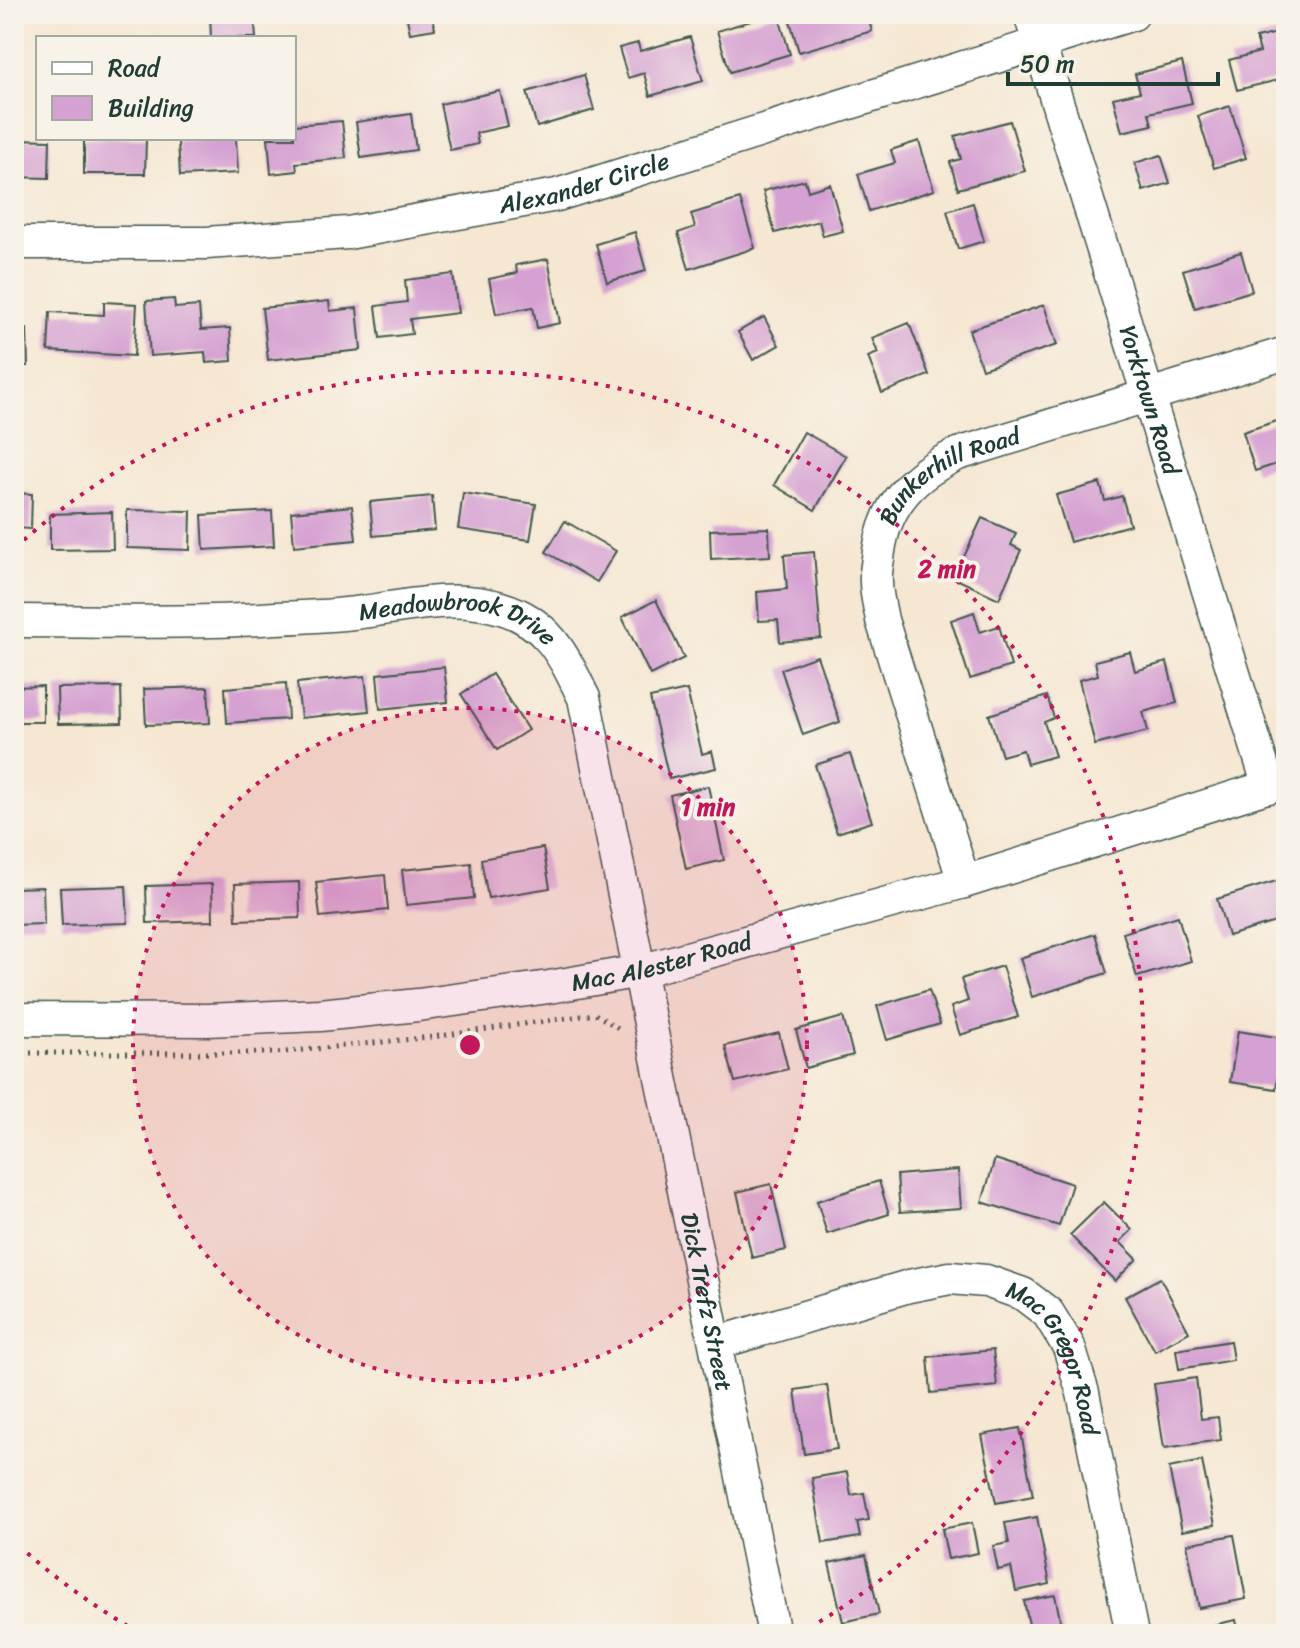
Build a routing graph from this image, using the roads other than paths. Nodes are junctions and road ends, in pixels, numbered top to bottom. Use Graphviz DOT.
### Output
graph roads {
  1 [pos="1133,14"];
  2 [pos="1034,28"];
  3 [pos="14,243"];
  4 [pos="1286,353"];
  5 [pos="1147,397"];
  6 [pos="14,621"];
  7 [pos="1277,784"];
  8 [pos="964,882"];
  9 [pos="640,971"];
  10 [pos="14,1019"];
  11 [pos="717,1343"];
  12 [pos="774,1634"];
  13 [pos="1132,1634"];
  1 -- 2 [label="street, Alexander Circle"];
  2 -- 3 [label="street, Alexander Circle"];
  2 -- 5 [label="street, Yorktown Road"];
  4 -- 5 [label="street, Bunkerhill Road"];
  5 -- 7 [label="street, Yorktown Road"];
  5 -- 8 [label="street, Bunkerhill Road"];
  6 -- 9 [label="street, Meadowbrook Drive"];
  7 -- 8 [label="street, Mac Alester Road"];
  8 -- 9 [label="street, Mac Alester Road"];
  9 -- 10 [label="street, Mac Alester Road"];
  9 -- 11 [label="street, Dick Trefz Street"];
  11 -- 12 [label="street, Dick Trefz Street"];
  11 -- 13 [label="street, Mac Gregor Road"];
}
